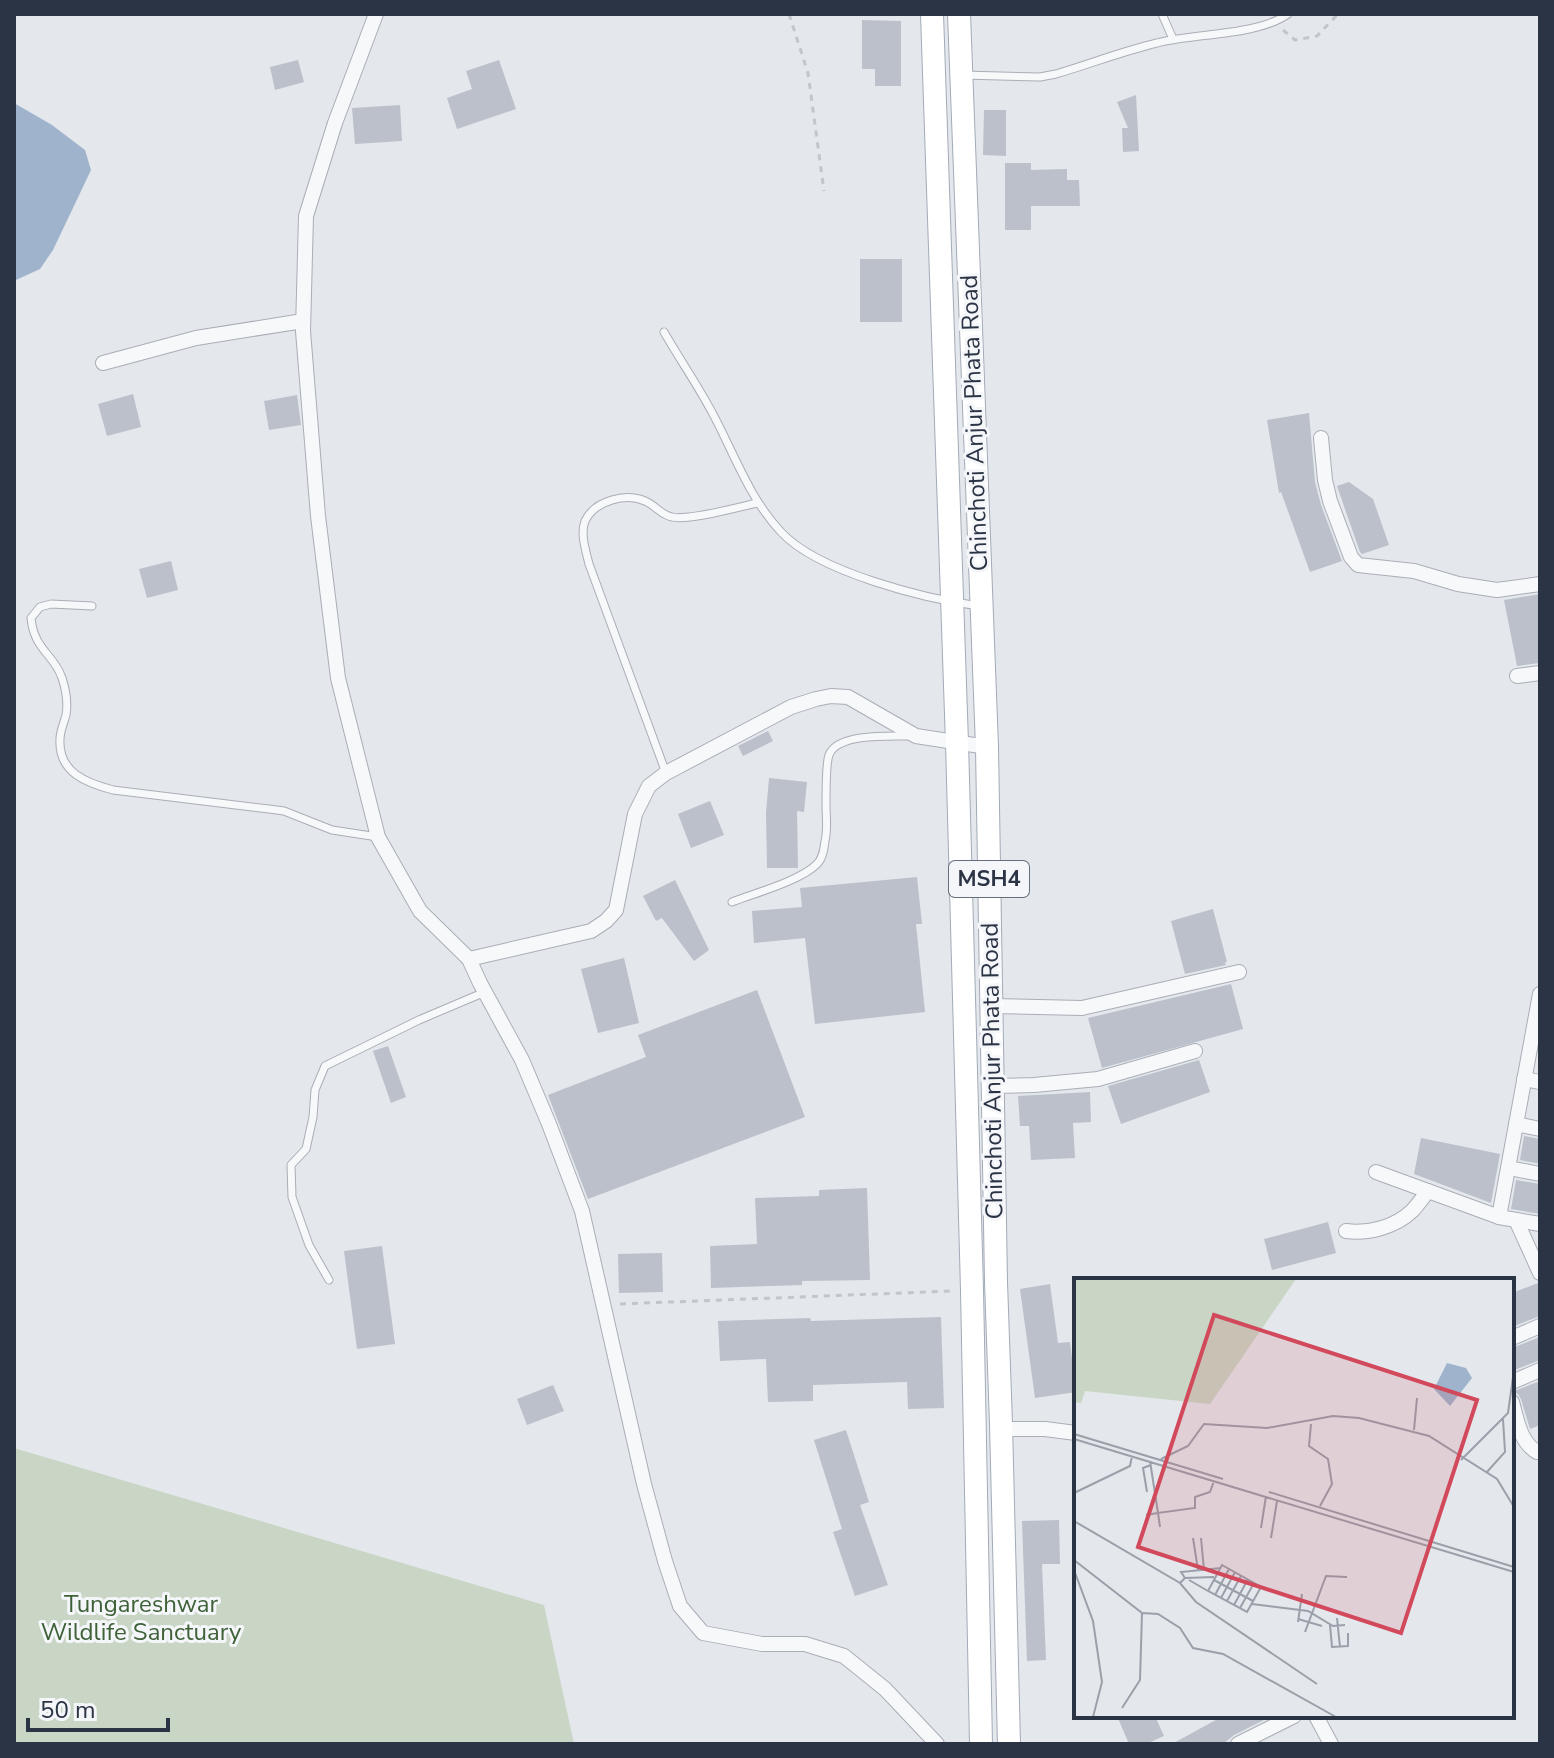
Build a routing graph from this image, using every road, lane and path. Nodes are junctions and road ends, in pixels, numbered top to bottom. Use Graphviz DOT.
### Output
graph roads {
  1 [pos="376,14"];
  2 [pos="789,14"];
  3 [pos="932,14"];
  4 [pos="959,14"];
  5 [pos="1162,14"];
  6 [pos="1288,14"];
  7 [pos="1338,14"];
  8 [pos="1276,23"];
  9 [pos="1173,39"];
  10 [pos="961,75"];
  11 [pos="824,191"];
  12 [pos="303,321"];
  13 [pos="664,332"];
  14 [pos="103,363"];
  15 [pos="1321,438"];
  16 [pos="757,503"];
  17 [pos="1540,584"];
  18 [pos="951,602"];
  19 [pos="92,606"];
  20 [pos="981,606"];
  21 [pos="1540,673"];
  22 [pos="1517,676"];
  23 [pos="916,736"];
  24 [pos="957,743"];
  25 [pos="987,747"];
  26 [pos="666,773"];
  27 [pos="378,837"];
  28 [pos="732,902"];
  29 [pos="469,959"];
  30 [pos="1239,972"];
  31 [pos="485,992"];
  32 [pos="1540,994"];
  33 [pos="991,1006"];
  34 [pos="1536,1034"];
  35 [pos="1195,1051"];
  36 [pos="1524,1079"];
  37 [pos="1540,1082"];
  38 [pos="993,1086"];
  39 [pos="1516,1124"];
  40 [pos="1540,1129"];
  41 [pos="1509,1168"];
  42 [pos="1376,1172"];
  43 [pos="1540,1174"];
  44 [pos="1428,1191"];
  45 [pos="1499,1217"];
  46 [pos="1516,1220"];
  47 [pos="1540,1224"];
  48 [pos="1346,1231"];
  49 [pos="1540,1273"];
  50 [pos="329,1280"];
  51 [pos="972,1290"];
  52 [pos="604,1304"];
  53 [pos="1540,1326"];
  54 [pos="1514,1337"];
  55 [pos="1540,1370"];
  56 [pos="1514,1381"];
  57 [pos="1514,1415"];
  58 [pos="1002,1429"];
  59 [pos="1074,1433"];
  60 [pos="1518,1441"];
  61 [pos="1540,1451"];
  62 [pos="1290,1718"];
  63 [pos="1317,1718"];
  64 [pos="937,1744"];
  65 [pos="981,1744"];
  66 [pos="1009,1744"];
  67 [pos="1238,1744"];
  68 [pos="1331,1744"];
  1 -- 12 [label="street"];
  2 -- 11 [label="path"];
  3 -- 18 [label="main road, Chinchoti Anjur Phata Road / MSH4"];
  4 -- 10 [label="main road, Chinchoti Anjur Phata Road / MSH4"];
  5 -- 9 [label="lane"];
  6 -- 8 [label="lane"];
  7 -- 8 [label="path"];
  8 -- 9 [label="lane"];
  9 -- 10 [label="lane"];
  10 -- 20 [label="main road, Chinchoti Anjur Phata Road / MSH4"];
  12 -- 14 [label="street"];
  12 -- 27 [label="street"];
  13 -- 16 [label="lane"];
  15 -- 17 [label="street"];
  16 -- 18 [label="lane"];
  16 -- 26 [label="lane"];
  18 -- 20 [label="lane"];
  18 -- 24 [label="main road, Chinchoti Anjur Phata Road / MSH4"];
  19 -- 27 [label="lane"];
  20 -- 25 [label="main road, Chinchoti Anjur Phata Road / MSH4"];
  21 -- 22 [label="street"];
  23 -- 24 [label="street"];
  23 -- 26 [label="street"];
  23 -- 28 [label="lane"];
  24 -- 25 [label="street"];
  24 -- 51 [label="main road, Chinchoti Anjur Phata Road / MSH4"];
  25 -- 33 [label="main road, Chinchoti Anjur Phata Road / MSH4"];
  26 -- 29 [label="street"];
  27 -- 29 [label="street"];
  29 -- 31 [label="street"];
  30 -- 33 [label="street"];
  31 -- 50 [label="lane"];
  31 -- 52 [label="street"];
  32 -- 34 [label="street"];
  33 -- 38 [label="main road, Chinchoti Anjur Phata Road / MSH4"];
  34 -- 36 [label="street"];
  35 -- 38 [label="street"];
  36 -- 37 [label="street"];
  36 -- 39 [label="street"];
  38 -- 58 [label="main road, Chinchoti Anjur Phata Road / MSH4"];
  39 -- 40 [label="street"];
  39 -- 41 [label="street"];
  41 -- 43 [label="street"];
  41 -- 45 [label="street"];
  42 -- 44 [label="street"];
  44 -- 45 [label="street"];
  44 -- 48 [label="street"];
  45 -- 46 [label="street"];
  46 -- 47 [label="street"];
  46 -- 49 [label="street"];
  51 -- 52 [label="path"];
  51 -- 65 [label="main road, Chinchoti Anjur Phata Road / MSH4"];
  52 -- 64 [label="street"];
  53 -- 54 [label="street"];
  55 -- 56 [label="street"];
  57 -- 60 [label="street"];
  58 -- 59 [label="street"];
  58 -- 66 [label="main road, Chinchoti Anjur Phata Road / MSH4"];
  60 -- 61 [label="street"];
  62 -- 67 [label="street"];
  63 -- 68 [label="street"];
}
